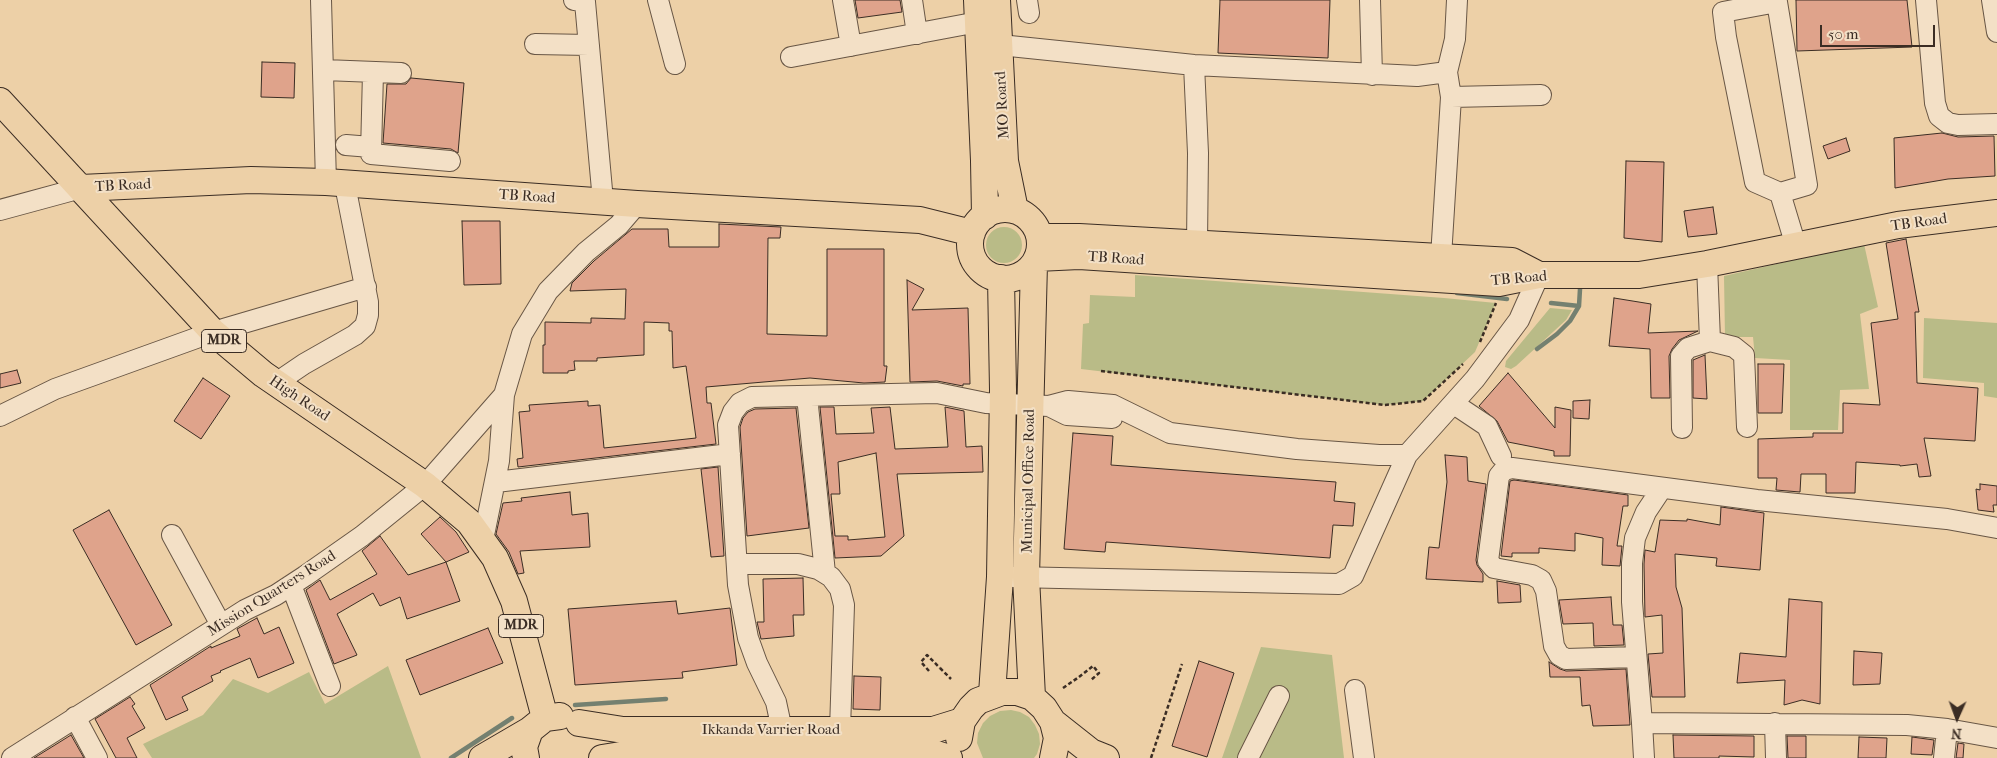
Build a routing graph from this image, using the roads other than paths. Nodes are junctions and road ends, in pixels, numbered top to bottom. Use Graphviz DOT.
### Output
graph roads {
  1 [pos="321,0"];
  2 [pos="658,0"];
  3 [pos="843,0"];
  4 [pos="912,0"];
  5 [pos="997,0"];
  6 [pos="1370,0"];
  7 [pos="1457,0"];
  8 [pos="1926,0"];
  9 [pos="1992,0"];
  10 [pos="587,1"];
  11 [pos="977,11"];
  12 [pos="1997,32"];
  13 [pos="917,34"];
  14 [pos="535,44"];
  15 [pos="589,45"];
  16 [pos="1000,45"];
  17 [pos="851,46"];
  18 [pos="791,57"];
  19 [pos="675,64"];
  20 [pos="1194,65"];
  21 [pos="324,70"];
  22 [pos="373,72"];
  23 [pos="1447,72"];
  24 [pos="401,73"];
  25 [pos="1372,75"];
  26 [pos="1541,95"];
  27 [pos="1451,97"];
  28 [pos="0,101"];
  29 [pos="1997,124"];
  30 [pos="346,145"];
  31 [pos="371,147"];
  32 [pos="450,161"];
  33 [pos="335,184"];
  34 [pos="80,188"];
  35 [pos="1780,193"];
  36 [pos="603,202"];
  37 [pos="637,204"];
  38 [pos="0,210"];
  39 [pos="1015,210"];
  40 [pos="1997,213"];
  41 [pos="979,224"];
  42 [pos="1198,244"];
  43 [pos="1796,246"];
  44 [pos="1037,253"];
  45 [pos="1441,257"];
  46 [pos="1707,264"];
  47 [pos="1539,275"];
  48 [pos="1001,278"];
  49 [pos="366,287"];
  50 [pos="213,332"];
  51 [pos="1710,341"];
  52 [pos="276,383"];
  53 [pos="504,395"];
  54 [pos="807,396"];
  55 [pos="1002,402"];
  56 [pos="1454,404"];
  57 [pos="1040,405"];
  58 [pos="0,416"];
  59 [pos="1747,427"];
  60 [pos="1682,428"];
  61 [pos="730,454"];
  62 [pos="1406,455"];
  63 [pos="1501,456"];
  64 [pos="496,482"];
  65 [pos="425,485"];
  66 [pos="1662,488"];
  67 [pos="1997,528"];
  68 [pos="172,534"];
  69 [pos="483,540"];
  70 [pos="737,564"];
  71 [pos="825,573"];
  72 [pos="1000,577"];
  73 [pos="1026,577"];
  74 [pos="291,585"];
  75 [pos="221,625"];
  76 [pos="1636,657"];
  77 [pos="330,686"];
  78 [pos="1355,690"];
  79 [pos="992,694"];
  80 [pos="1279,696"];
  81 [pos="1032,697"];
  82 [pos="75,717"];
  83 [pos="962,721"];
  84 [pos="1053,722"];
  85 [pos="1642,723"];
  86 [pos="1775,723"];
  87 [pos="537,724"];
  88 [pos="579,724"];
  89 [pos="1947,729"];
  90 [pos="782,730"];
  91 [pos="840,730"];
  92 [pos="1997,738"];
  93 [pos="810,756"];
  94 [pos="12,758"];
  95 [pos="97,758"];
  96 [pos="482,758"];
  97 [pos="526,758"];
  98 [pos="589,758"];
  99 [pos="602,758"];
  100 [pos="949,758"];
  101 [pos="963,758"];
  102 [pos="1053,758"];
  103 [pos="1106,758"];
  104 [pos="1248,758"];
  105 [pos="1364,758"];
  106 [pos="1644,758"];
  107 [pos="1776,758"];
  108 [pos="1944,758"];
  1 -- 21 [label="street"];
  2 -- 19 [label="street"];
  3 -- 17 [label="street"];
  4 -- 13 [label="street"];
  5 -- 16 [label="main road, MO Roard"];
  6 -- 25 [label="street"];
  7 -- 23 [label="street"];
  8 -- 29 [label="street"];
  9 -- 12 [label="street"];
  10 -- 15 [label="street"];
  11 -- 13 [label="street"];
  11 -- 41 [label="main road"];
  13 -- 17 [label="street"];
  14 -- 15 [label="street"];
  15 -- 36 [label="street"];
  16 -- 20 [label="street"];
  16 -- 39 [label="main road, MO Roard"];
  17 -- 18 [label="street"];
  20 -- 25 [label="street"];
  20 -- 42 [label="street"];
  21 -- 22 [label="street"];
  21 -- 33 [label="street"];
  22 -- 24 [label="street"];
  22 -- 31 [label="street"];
  23 -- 25 [label="street"];
  23 -- 27 [label="street"];
  26 -- 27 [label="street"];
  27 -- 45 [label="street"];
  28 -- 34 [label="main road, High Road / MDR"];
  30 -- 31 [label="street"];
  31 -- 32 [label="street"];
  33 -- 34 [label="main road, TB Road"];
  33 -- 36 [label="main road, TB Road"];
  33 -- 49 [label="street"];
  34 -- 38 [label="street"];
  34 -- 50 [label="main road, High Road / MDR"];
  35 -- 35 [label="street"];
  35 -- 43 [label="street"];
  36 -- 37 [label="main road, TB Road"];
  37 -- 41 [label="main road, TB Road"];
  37 -- 53 [label="street"];
  39 -- 41 [label="main road"];
  39 -- 44 [label="main road"];
  40 -- 43 [label="main road, TB Road"];
  41 -- 48 [label="main road"];
  42 -- 44 [label="main road"];
  42 -- 45 [label="main road"];
  43 -- 46 [label="main road, TB Road"];
  44 -- 47 [label="main road, TB Road"];
  44 -- 48 [label="main road"];
  44 -- 57 [label="main road, Municipal Office Road"];
  45 -- 47 [label="main road"];
  46 -- 47 [label="main road, TB Road"];
  46 -- 51 [label="street"];
  47 -- 56 [label="street"];
  48 -- 55 [label="main road"];
  49 -- 50 [label="street"];
  49 -- 52 [label="street"];
  50 -- 52 [label="main road, High Road / MDR"];
  50 -- 58 [label="street"];
  51 -- 59 [label="street"];
  51 -- 60 [label="street"];
  52 -- 65 [label="main road, High Road / MDR"];
  53 -- 64 [label="street"];
  53 -- 65 [label="street, Mission Quarters Road"];
  54 -- 55 [label="street"];
  54 -- 61 [label="street"];
  54 -- 71 [label="street"];
  55 -- 57 [label="street"];
  55 -- 72 [label="main road"];
  56 -- 62 [label="street"];
  56 -- 63 [label="street"];
  57 -- 62 [label="street"];
  57 -- 73 [label="main road, Municipal Office Road"];
  61 -- 64 [label="street"];
  61 -- 70 [label="street"];
  62 -- 73 [label="street"];
  64 -- 69 [label="street"];
  65 -- 69 [label="main road, High Road / MDR"];
  65 -- 74 [label="street, Mission Quarters Road"];
  66 -- 67 [label="street"];
  66 -- 76 [label="street"];
  66 -- 76 [label="street"];
  68 -- 75 [label="street"];
  69 -- 87 [label="main road, High Road / MDR"];
  70 -- 71 [label="street"];
  70 -- 90 [label="street"];
  71 -- 91 [label="street"];
  72 -- 73 [label="street"];
  72 -- 79 [label="main road"];
  73 -- 81 [label="main road, Municipal Office Road"];
  74 -- 75 [label="street, Mission Quarters Road"];
  74 -- 77 [label="street"];
  75 -- 82 [label="street, Mission Quarters Road"];
  76 -- 85 [label="street"];
  78 -- 105 [label="street"];
  79 -- 81 [label="main road"];
  79 -- 83 [label="main road"];
  80 -- 104 [label="street"];
  81 -- 84 [label="main road"];
  82 -- 94 [label="street, Mission Quarters Road"];
  82 -- 95 [label="street"];
  83 -- 91 [label="main road, Ikkanda Varrier Road"];
  83 -- 101 [label="main road"];
  84 -- 102 [label="main road"];
  84 -- 103 [label="main road"];
  85 -- 86 [label="street"];
  85 -- 106 [label="street"];
  86 -- 89 [label="street"];
  86 -- 107 [label="street"];
  87 -- 88 [label="main road, Ikkanda Varrier Road"];
  87 -- 96 [label="main road"];
  87 -- 97 [label="main road"];
  88 -- 90 [label="main road, Ikkanda Varrier Road"];
  88 -- 98 [label="main road"];
  89 -- 92 [label="street"];
  89 -- 108 [label="street"];
  90 -- 91 [label="main road, Ikkanda Varrier Road"];
  93 -- 99 [label="main road, Ikkanda Varrier Road"];
  93 -- 100 [label="main road, Ikkanda Varrier Road"];
}
